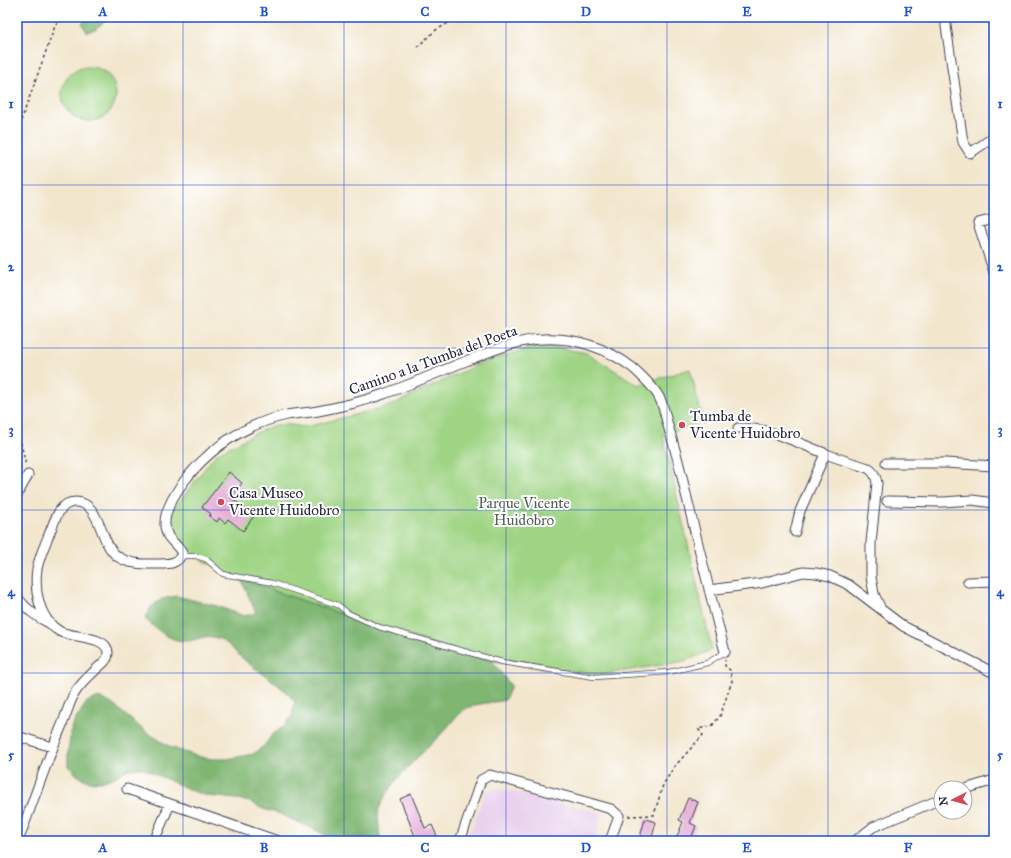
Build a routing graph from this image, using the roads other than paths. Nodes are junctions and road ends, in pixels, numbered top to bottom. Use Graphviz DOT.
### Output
graph roads {
  1 [pos="946,17"];
  2 [pos="994,137"];
  3 [pos="994,218"];
  4 [pos="994,272"];
  5 [pos="738,428"];
  6 [pos="825,454"];
  7 [pos="886,462"];
  8 [pos="994,466"];
  9 [pos="28,475"];
  10 [pos="17,495"];
  11 [pos="888,501"];
  12 [pos="994,504"];
  13 [pos="795,532"];
  14 [pos="181,556"];
  15 [pos="994,581"];
  16 [pos="968,582"];
  17 [pos="709,590"];
  18 [pos="17,597"];
  19 [pos="885,612"];
  20 [pos="49,623"];
  21 [pos="725,652"];
  22 [pos="994,673"];
  23 [pos="17,736"];
  24 [pos="52,747"];
  25 [pos="994,780"];
  26 [pos="973,787"];
  27 [pos="127,789"];
  28 [pos="933,802"];
  29 [pos="170,804"];
  30 [pos="18,841"];
  31 [pos="154,841"];
  32 [pos="278,841"];
  33 [pos="460,841"];
  34 [pos="610,841"];
  35 [pos="855,841"];
  1 -- 2 [label="street"];
  3 -- 4 [label="street"];
  5 -- 6 [label="street"];
  6 -- 13 [label="street"];
  6 -- 19 [label="street"];
  7 -- 8 [label="street"];
  9 -- 10 [label="street"];
  11 -- 12 [label="street"];
  14 -- 17 [label="street, Camino a la Tumba del Poeta"];
  14 -- 20 [label="street"];
  14 -- 21 [label="lane"];
  15 -- 16 [label="street"];
  17 -- 19 [label="street"];
  17 -- 21 [label="street, Camino a la Tumba del Poeta"];
  18 -- 20 [label="street"];
  19 -- 22 [label="street"];
  20 -- 24 [label="street"];
  23 -- 24 [label="street"];
  24 -- 30 [label="street"];
  25 -- 26 [label="street"];
  27 -- 29 [label="street"];
  28 -- 35 [label="street"];
  29 -- 31 [label="street"];
  29 -- 32 [label="street"];
  33 -- 34 [label="street"];
}
